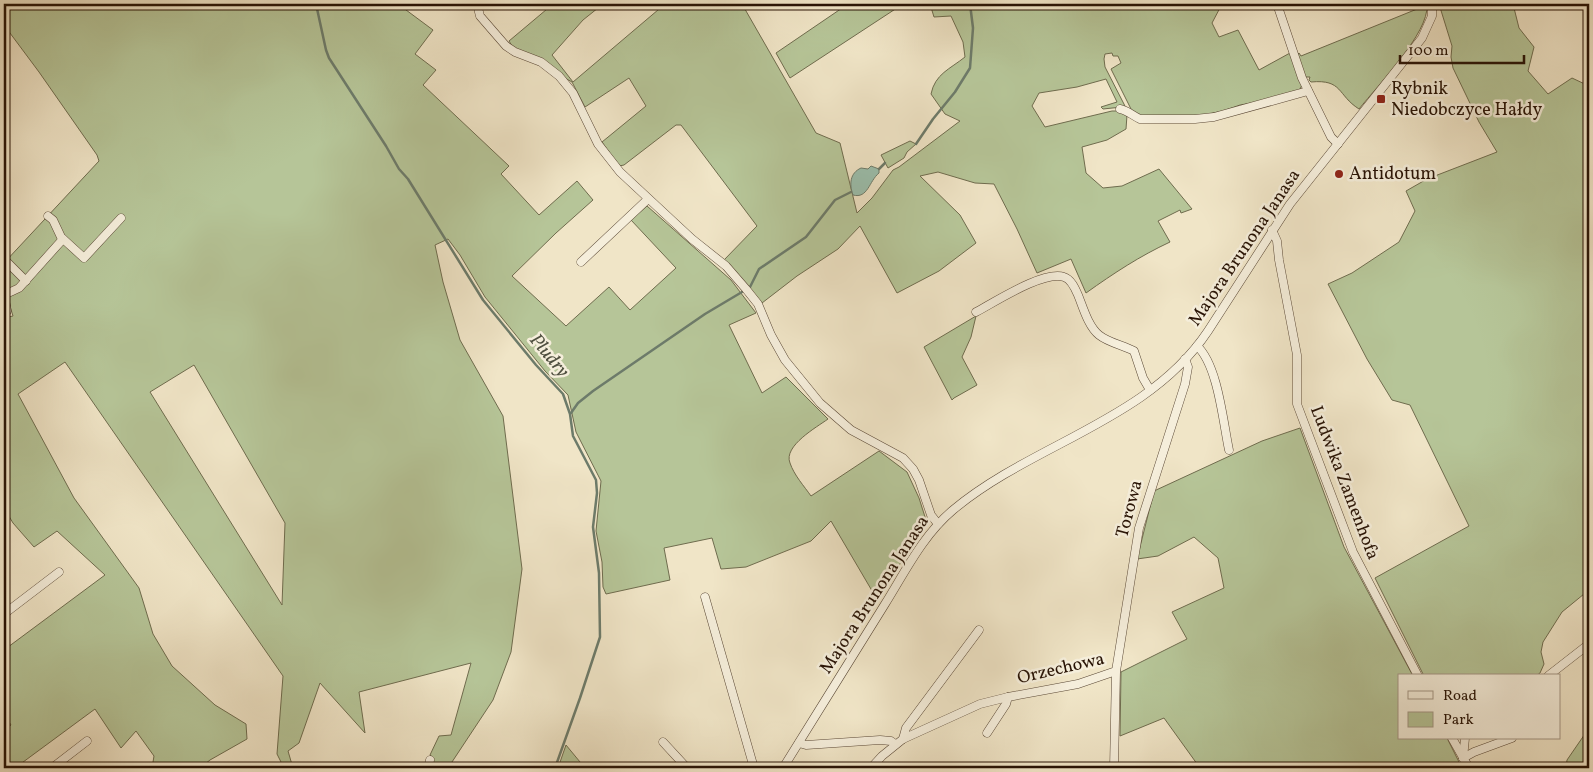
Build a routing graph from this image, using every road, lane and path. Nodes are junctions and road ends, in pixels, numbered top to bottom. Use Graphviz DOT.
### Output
graph roads {
  1 [pos="477,4"];
  2 [pos="1277,4"];
  3 [pos="1432,4"];
  4 [pos="1308,91"];
  5 [pos="1120,109"];
  6 [pos="1338,144"];
  7 [pos="648,199"];
  8 [pos="48,216"];
  9 [pos="121,218"];
  10 [pos="1272,230"];
  11 [pos="64,239"];
  12 [pos="6,261"];
  13 [pos="582,262"];
  14 [pos="26,280"];
  15 [pos="4,295"];
  16 [pos="976,312"];
  17 [pos="4,315"];
  18 [pos="1197,346"];
  19 [pos="1185,359"];
  20 [pos="1150,390"];
  21 [pos="1229,450"];
  22 [pos="938,524"];
  23 [pos="59,572"];
  24 [pos="705,597"];
  25 [pos="4,614"];
  26 [pos="979,630"];
  27 [pos="1589,644"];
  28 [pos="1116,671"];
  29 [pos="1417,674"];
  30 [pos="1551,674"];
  31 [pos="1008,697"];
  32 [pos="987,733"];
  33 [pos="903,739"];
  34 [pos="1453,740"];
  35 [pos="1465,740"];
  36 [pos="1507,740"];
  37 [pos="87,742"];
  38 [pos="663,742"];
  39 [pos="798,743"];
  40 [pos="895,744"];
  41 [pos="1463,758"];
  42 [pos="430,760"];
  43 [pos="52,768"];
  44 [pos="428,768"];
  45 [pos="687,768"];
  46 [pos="754,768"];
  47 [pos="783,768"];
  48 [pos="871,768"];
  49 [pos="1114,768"];
  50 [pos="1469,768"];
  1 -- 7 [label="street"];
  2 -- 4 [label="street"];
  3 -- 6 [label="street, Majora Brunona Janasa"];
  4 -- 5 [label="street"];
  4 -- 6 [label="street"];
  6 -- 10 [label="street, Majora Brunona Janasa"];
  7 -- 13 [label="street"];
  7 -- 22 [label="street"];
  8 -- 11 [label="street"];
  9 -- 11 [label="street"];
  10 -- 18 [label="street, Majora Brunona Janasa"];
  10 -- 29 [label="street, Ludwika Zamenhofa"];
  11 -- 14 [label="street"];
  12 -- 14 [label="street"];
  14 -- 15 [label="street"];
  15 -- 17 [label="street"];
  16 -- 20 [label="street"];
  18 -- 19 [label="street, Majora Brunona Janasa"];
  18 -- 21 [label="street, Majora Brunona Janasa"];
  19 -- 20 [label="street, Majora Brunona Janasa"];
  19 -- 28 [label="street, Torowa"];
  20 -- 22 [label="street, Majora Brunona Janasa"];
  22 -- 39 [label="street, Majora Brunona Janasa"];
  23 -- 25 [label="street"];
  24 -- 46 [label="street"];
  26 -- 33 [label="street"];
  27 -- 30 [label="street"];
  28 -- 31 [label="street, Orzechowa"];
  28 -- 49 [label="street, Orzechowa"];
  31 -- 32 [label="street, Orzechowa"];
  31 -- 33 [label="street, Orzechowa"];
  33 -- 40 [label="street, Orzechowa"];
  34 -- 41 [label="street"];
  35 -- 41 [label="street"];
  36 -- 41 [label="street"];
  37 -- 43 [label="street"];
  38 -- 45 [label="street"];
  39 -- 40 [label="street"];
  39 -- 47 [label="street, Majora Brunona Janasa"];
  40 -- 48 [label="street, Orzechowa"];
  41 -- 50 [label="street"];
  42 -- 44 [label="street"];
}
